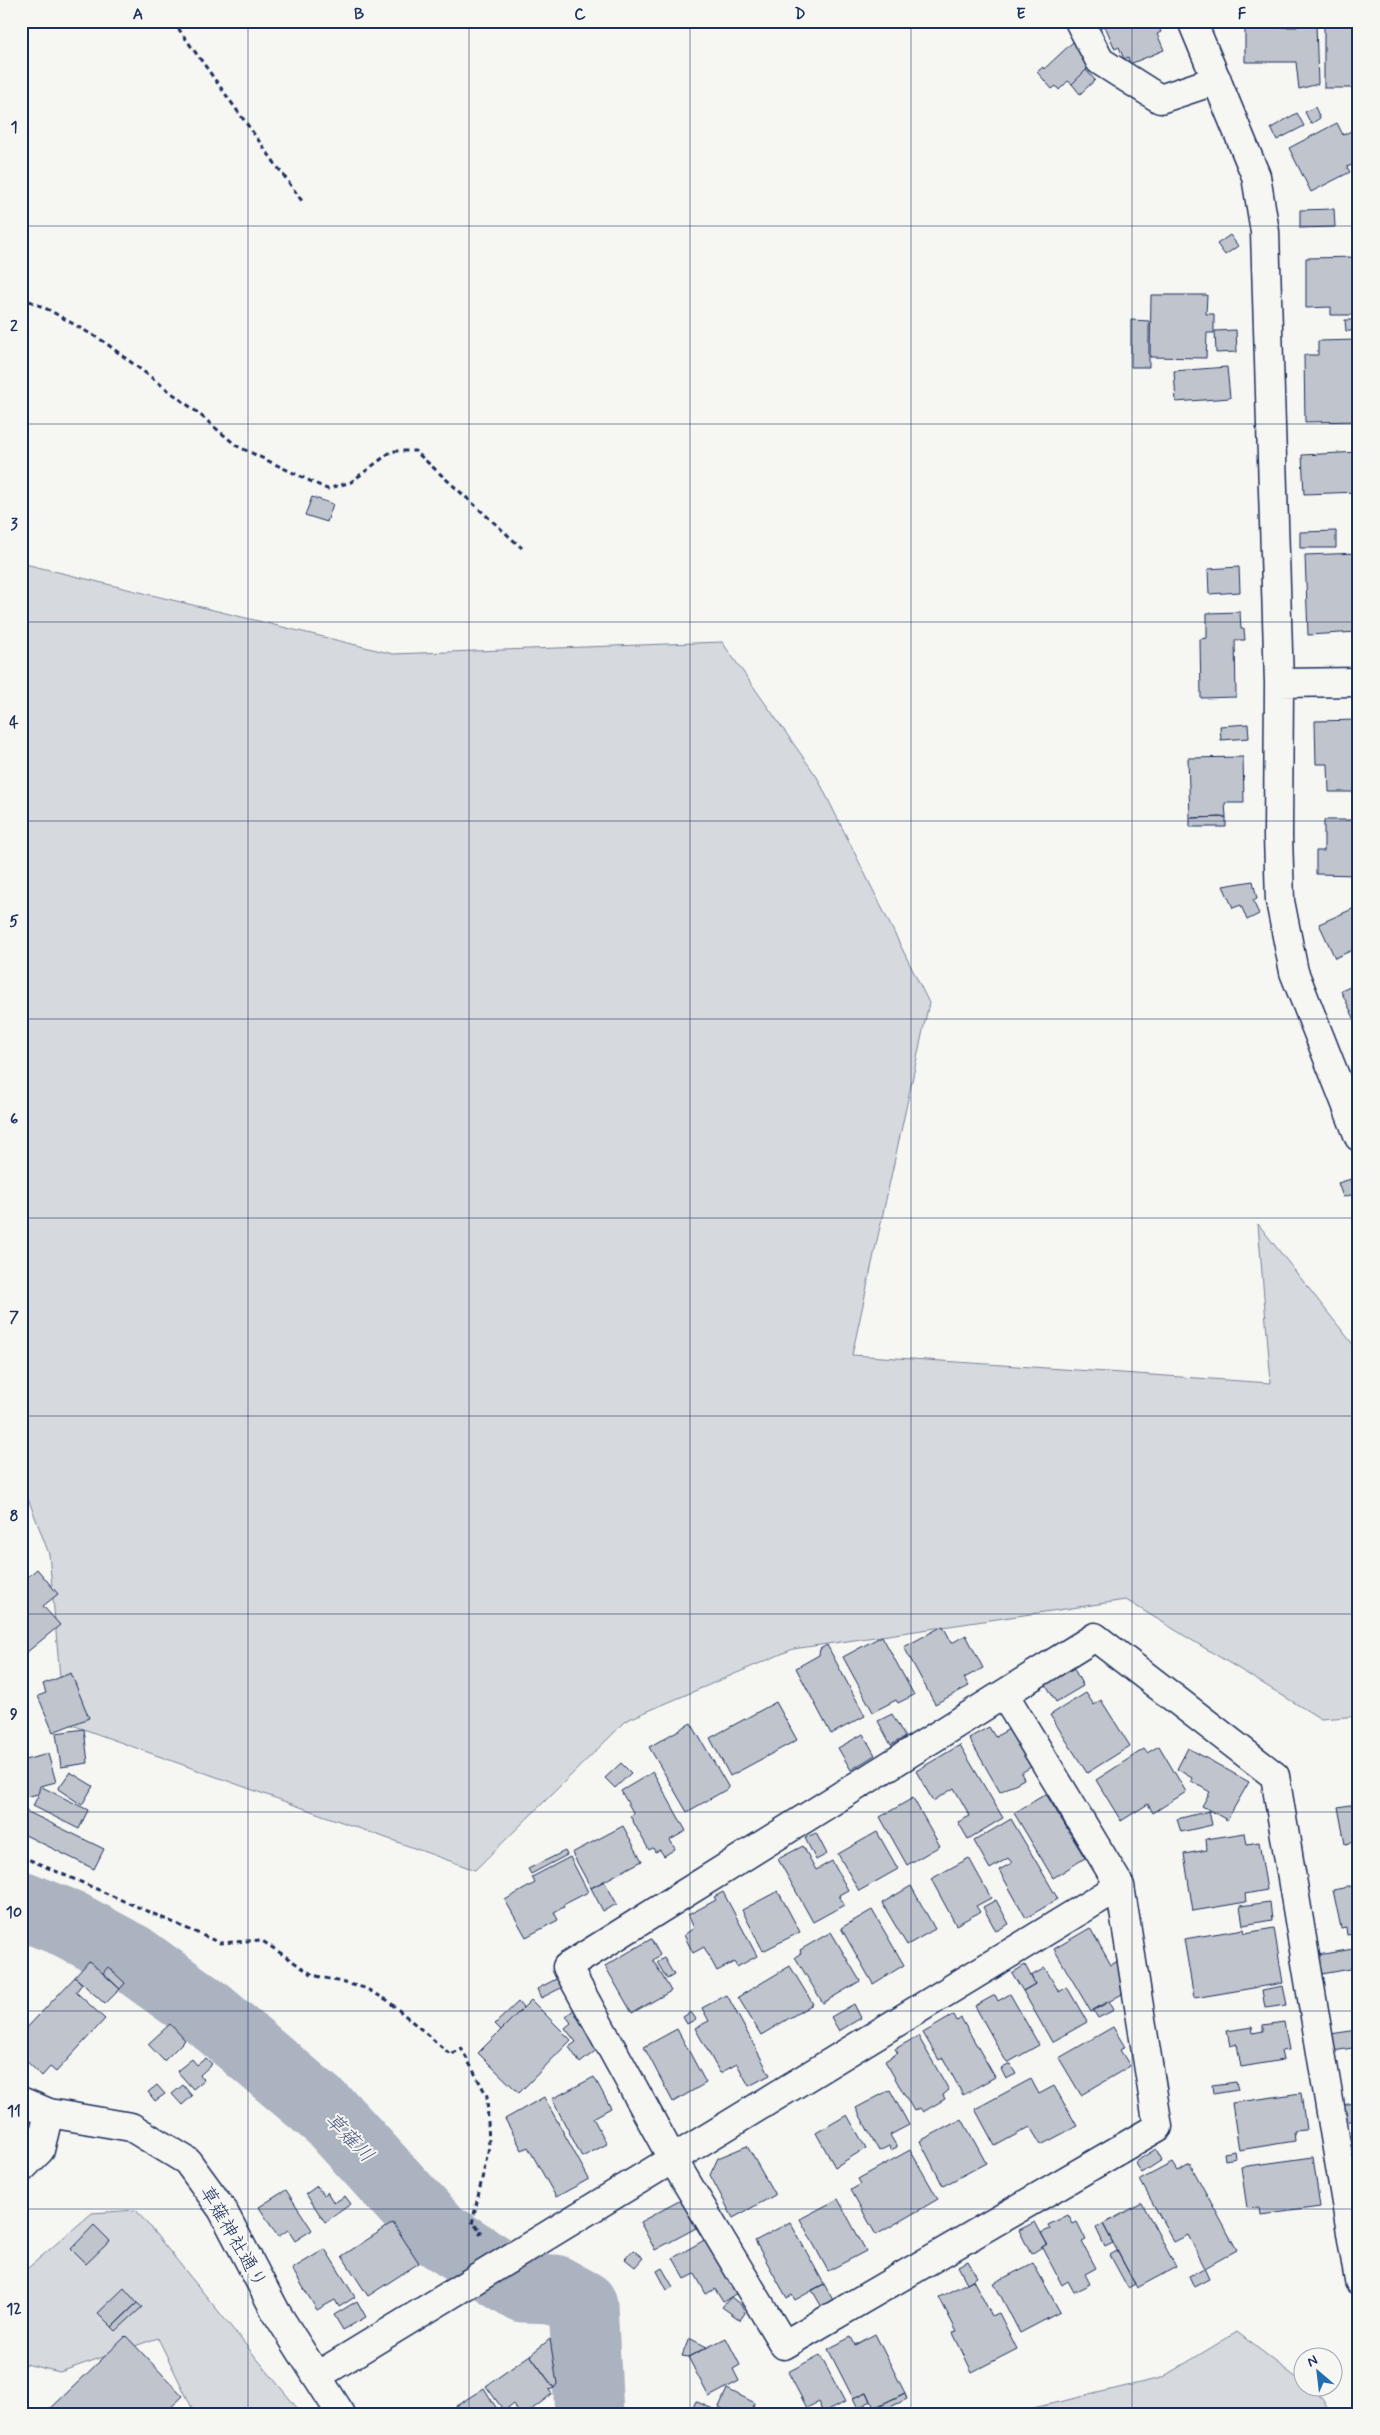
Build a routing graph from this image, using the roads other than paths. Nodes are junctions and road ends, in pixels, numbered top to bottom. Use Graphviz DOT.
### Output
graph roads {
  1 [pos="1079,21"];
  2 [pos="1192,21"];
  3 [pos="1217,80"];
  4 [pos="1359,682"];
  5 [pos="1279,683"];
  6 [pos="1359,1137"];
  7 [pos="1004,1694"];
  8 [pos="1120,1886"];
  9 [pos="21,2101"];
  10 [pos="49,2113"];
  11 [pos="672,2158"];
  12 [pos="21,2169"];
  13 [pos="1359,2281"];
  14 [pos="317,2376"];
  15 [pos="341,2414"];
  1 -- 3 [label="street"];
  2 -- 3 [label="street"];
  3 -- 5 [label="street"];
  4 -- 5 [label="street"];
  5 -- 6 [label="street"];
  7 -- 8 [label="street"];
  7 -- 11 [label="street"];
  7 -- 13 [label="street"];
  8 -- 11 [label="street"];
  8 -- 11 [label="street"];
  9 -- 10 [label="street, 草薙神社通り"];
  10 -- 12 [label="street"];
  10 -- 14 [label="street, 草薙神社通り"];
  11 -- 14 [label="street"];
  14 -- 15 [label="street, 草薙神社通り"];
}
